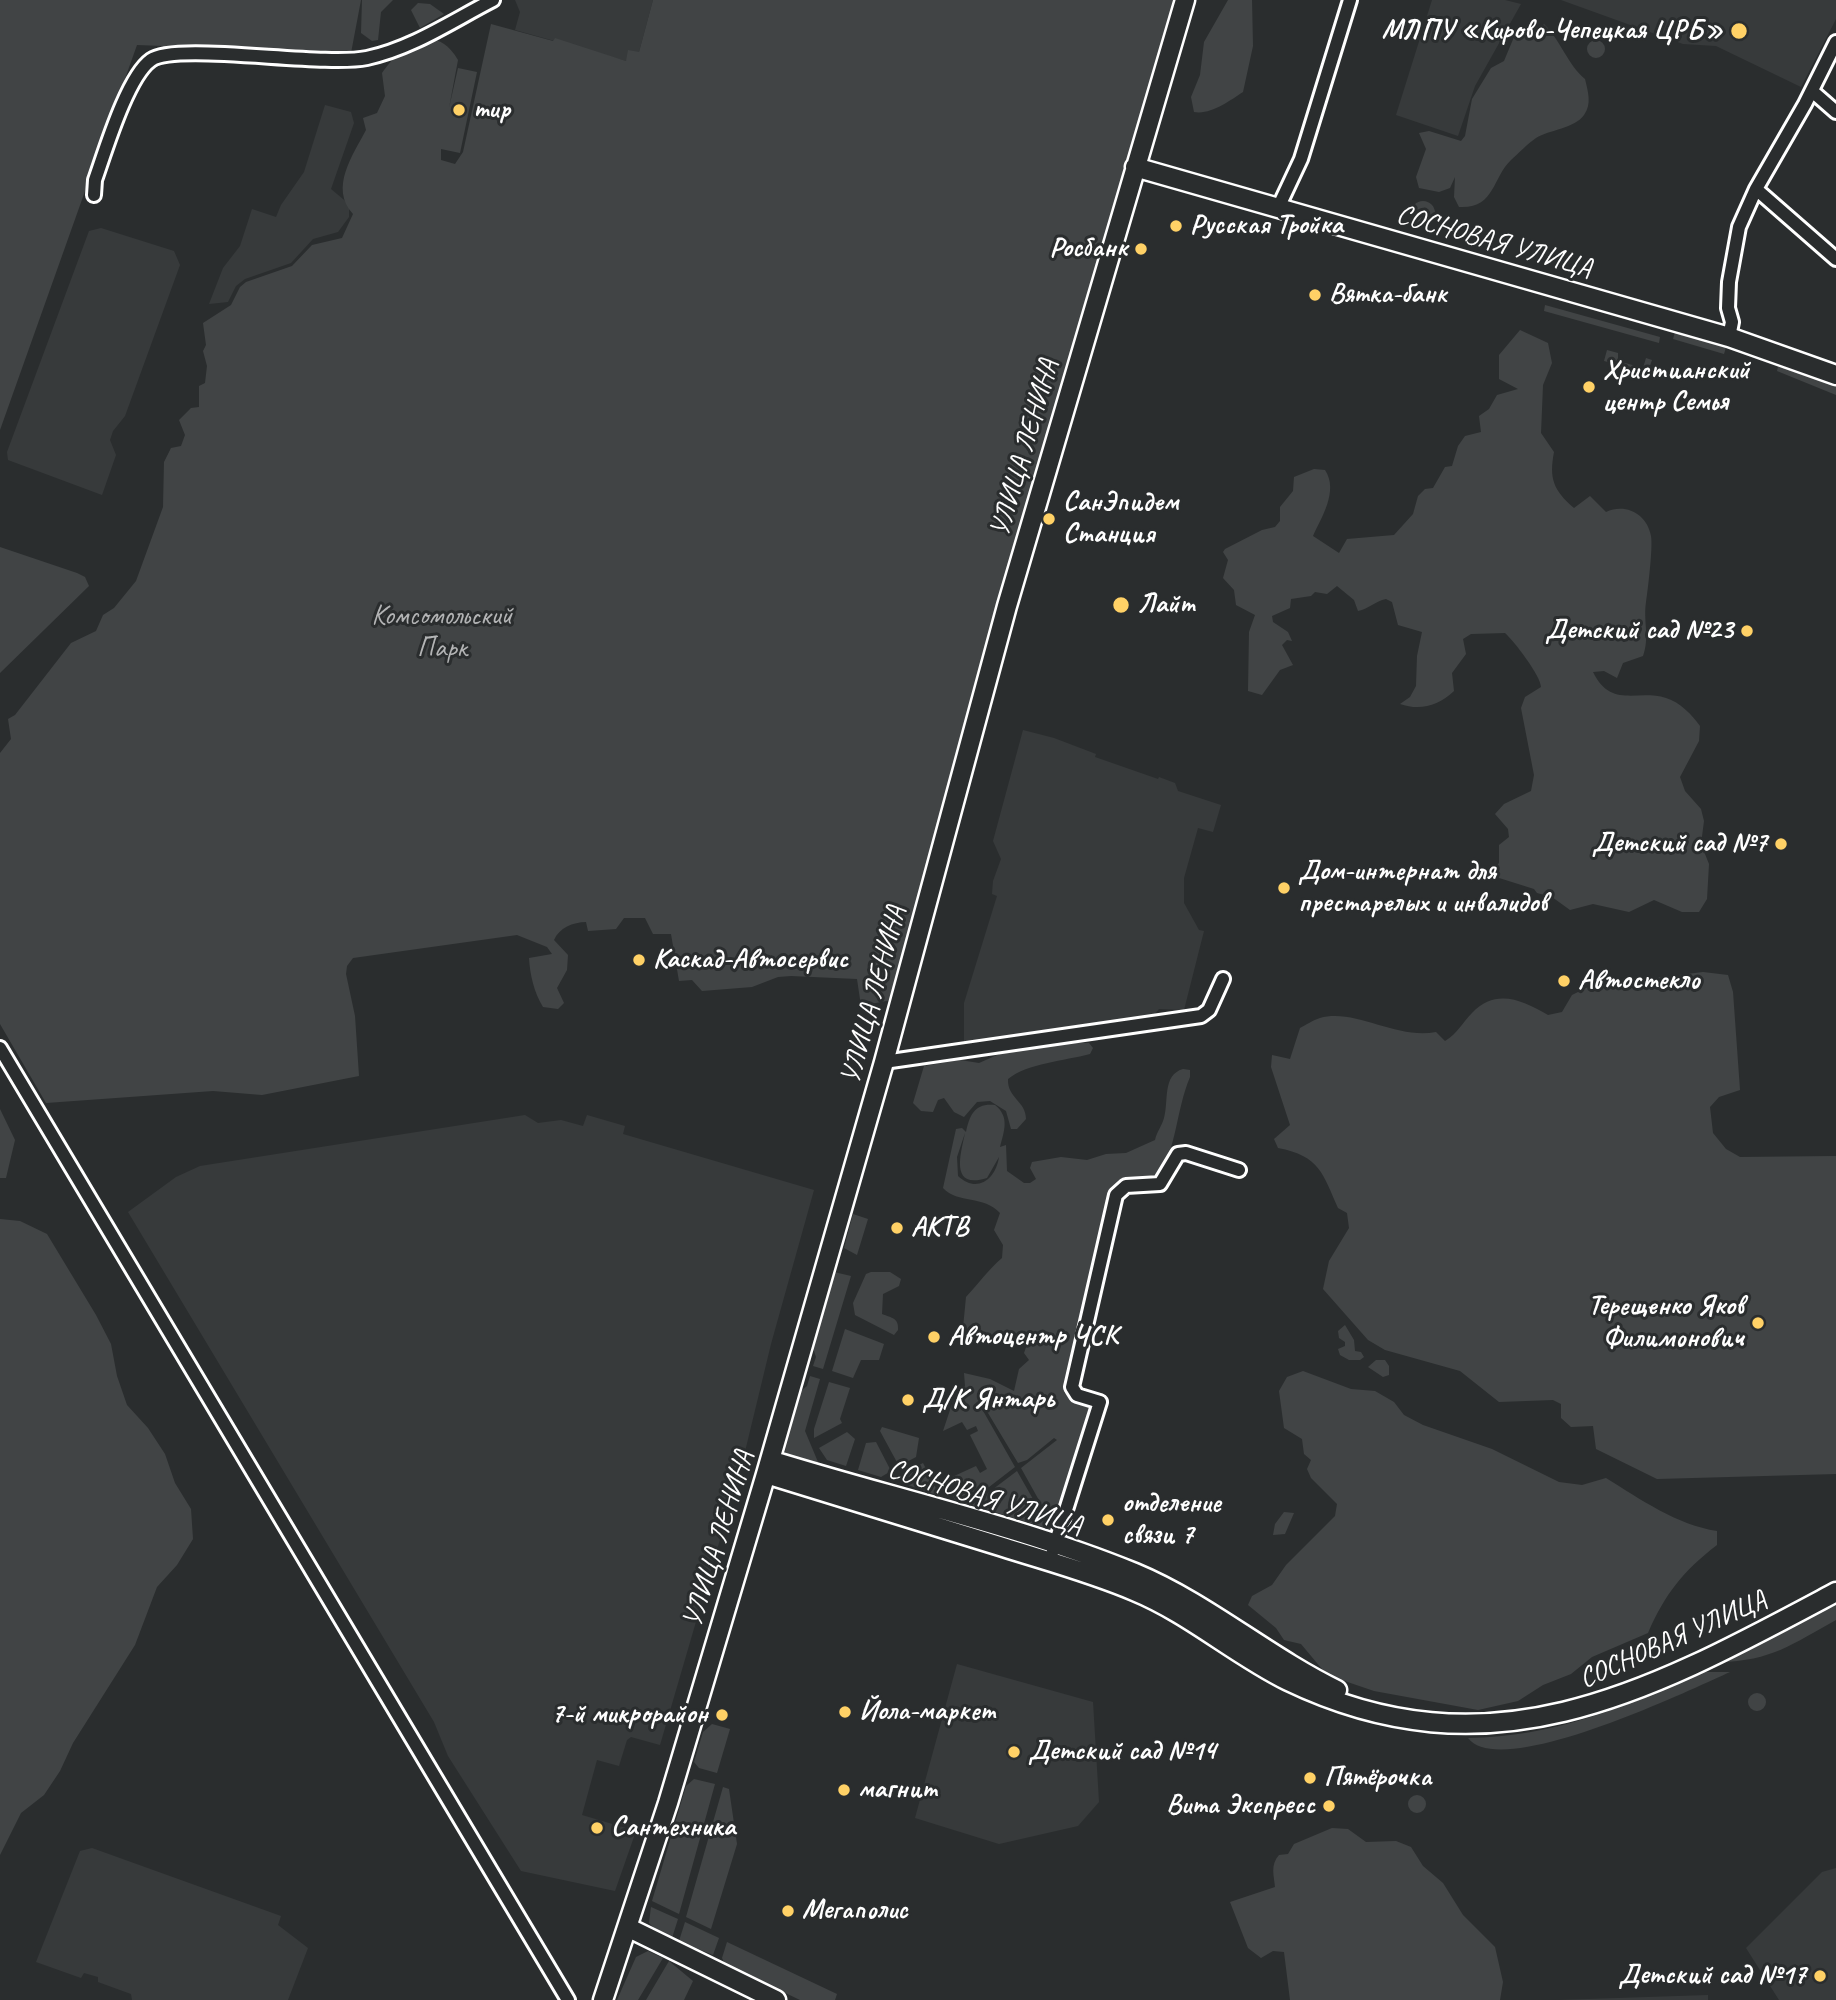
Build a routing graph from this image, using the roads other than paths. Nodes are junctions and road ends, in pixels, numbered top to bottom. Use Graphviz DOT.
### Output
graph roads {
  1 [pos="493,0"];
  2 [pos="1185,0"];
  3 [pos="1350,0"];
  4 [pos="1836,42"];
  5 [pos="1812,91"];
  6 [pos="1836,112"];
  7 [pos="1135,167"];
  8 [pos="1756,189"];
  9 [pos="94,195"];
  10 [pos="1278,208"];
  11 [pos="1836,259"];
  12 [pos="1729,337"];
  13 [pos="1836,376"];
  14 [pos="1223,979"];
  15 [pos="0,1048"];
  16 [pos="884,1062"];
  17 [pos="1239,1170"];
  18 [pos="768,1467"];
  19 [pos="1052,1554"];
  20 [pos="1836,1592"];
  21 [pos="629,1928"];
  22 [pos="568,2000"];
  23 [pos="603,2000"];
  24 [pos="776,2000"];
  1 -- 9 [label="street"];
  2 -- 7 [label="main road, УЛИЦА ЛЕНИНА"];
  3 -- 10 [label="street"];
  4 -- 5 [label="street"];
  5 -- 6 [label="street"];
  5 -- 8 [label="street"];
  7 -- 10 [label="main road, СОСНОВАЯ УЛИЦА"];
  7 -- 16 [label="main road, УЛИЦА ЛЕНИНА"];
  8 -- 11 [label="street"];
  8 -- 12 [label="street"];
  10 -- 12 [label="main road, СОСНОВАЯ УЛИЦА"];
  12 -- 13 [label="main road, СОСНОВАЯ УЛИЦА"];
  14 -- 16 [label="street"];
  15 -- 22 [label="street"];
  16 -- 18 [label="main road, УЛИЦА ЛЕНИНА"];
  17 -- 19 [label="street"];
  18 -- 19 [label="main road, СОСНОВАЯ УЛИЦА"];
  18 -- 21 [label="main road, УЛИЦА ЛЕНИНА"];
  19 -- 20 [label="main road, СОСНОВАЯ УЛИЦА"];
  21 -- 23 [label="main road, УЛИЦА ЛЕНИНА"];
  21 -- 24 [label="main road"];
}
